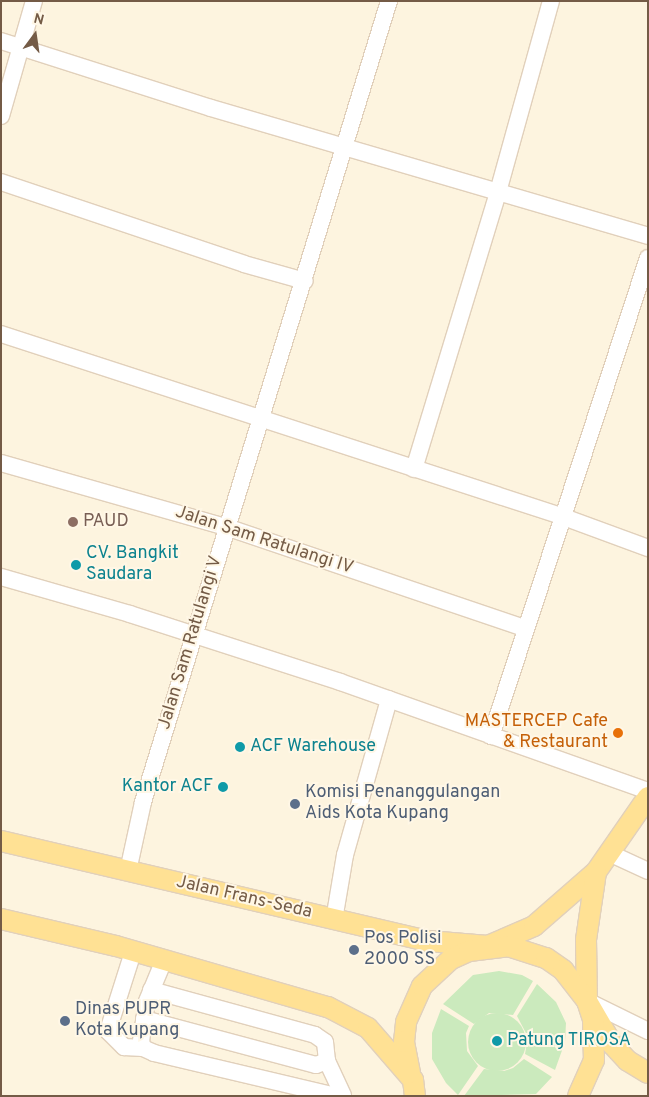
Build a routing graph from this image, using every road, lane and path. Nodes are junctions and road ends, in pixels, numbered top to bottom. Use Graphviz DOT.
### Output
graph roads {
  1 [pos="34,1"];
  2 [pos="389,1"];
  3 [pos="551,1"];
  4 [pos="1,41"];
  5 [pos="21,46"];
  6 [pos="1,116"];
  7 [pos="345,147"];
  8 [pos="1,182"];
  9 [pos="498,192"];
  10 [pos="648,236"];
  11 [pos="648,258"];
  12 [pos="305,281"];
  13 [pos="1,334"];
  14 [pos="263,418"];
  15 [pos="1,463"];
  16 [pos="414,469"];
  17 [pos="561,516"];
  18 [pos="226,527"];
  19 [pos="648,548"];
  20 [pos="1,577"];
  21 [pos="524,628"];
  22 [pos="193,636"];
  23 [pos="389,699"];
  24 [pos="491,736"];
  25 [pos="648,791"];
  26 [pos="648,797"];
  27 [pos="1,841"];
  28 [pos="609,853"];
  29 [pos="128,871"];
  30 [pos="648,871"];
  31 [pos="596,872"];
  32 [pos="1,919"];
  33 [pos="334,920"];
  34 [pos="488,946"];
  35 [pos="132,952"];
  36 [pos="164,960"];
  37 [pos="151,990"];
  38 [pos="586,1001"];
  39 [pos="144,1019"];
  40 [pos="648,1031"];
  41 [pos="143,1048"];
  42 [pos="327,1061"];
  43 [pos="648,1073"];
  44 [pos="416,1091"];
  45 [pos="336,1096"];
  46 [pos="343,1096"];
  47 [pos="578,1096"];
  1 -- 5 [label="street"];
  2 -- 7 [label="street, Jalan Sam Ratulangi V"];
  3 -- 9 [label="street"];
  4 -- 5 [label="street"];
  5 -- 6 [label="street"];
  5 -- 7 [label="street"];
  7 -- 9 [label="street"];
  7 -- 12 [label="street, Jalan Sam Ratulangi V"];
  8 -- 12 [label="street"];
  9 -- 10 [label="street"];
  9 -- 16 [label="street"];
  11 -- 17 [label="street"];
  12 -- 14 [label="street, Jalan Sam Ratulangi V"];
  13 -- 14 [label="street"];
  14 -- 16 [label="street"];
  14 -- 18 [label="street, Jalan Sam Ratulangi V"];
  15 -- 18 [label="street, Jalan Sam Ratulangi IV"];
  16 -- 17 [label="street"];
  17 -- 19 [label="street"];
  17 -- 21 [label="street"];
  18 -- 21 [label="street, Jalan Sam Ratulangi IV"];
  18 -- 22 [label="street, Jalan Sam Ratulangi V"];
  20 -- 22 [label="street"];
  21 -- 24 [label="street"];
  22 -- 23 [label="street"];
  22 -- 29 [label="street, Jalan Sam Ratulangi V"];
  23 -- 24 [label="street"];
  23 -- 33 [label="street"];
  24 -- 25 [label="street"];
  26 -- 28 [label="main road"];
  27 -- 29 [label="main road, Jalan Frans-Seda"];
  28 -- 30 [label="street"];
  28 -- 31 [label="main road"];
  29 -- 33 [label="main road, Jalan Frans-Seda"];
  31 -- 34 [label="main road"];
  31 -- 38 [label="main road"];
  32 -- 35 [label="main road"];
  33 -- 34 [label="main road, Jalan Frans-Seda"];
  34 -- 38 [label="main road, Jalan Frans-Seda"];
  34 -- 44 [label="main road"];
  35 -- 36 [label="main road"];
  35 -- 41 [label="street"];
  36 -- 37 [label="street"];
  36 -- 44 [label="main road"];
  37 -- 39 [label="street"];
  37 -- 42 [label="street"];
  38 -- 40 [label="street"];
  38 -- 43 [label="main road"];
  38 -- 47 [label="main road"];
  39 -- 41 [label="street"];
  39 -- 42 [label="street"];
  41 -- 45 [label="street"];
  42 -- 46 [label="street"];
}
